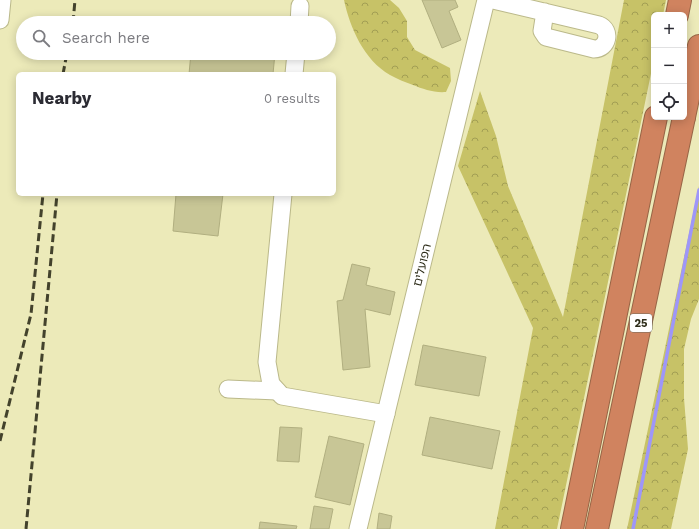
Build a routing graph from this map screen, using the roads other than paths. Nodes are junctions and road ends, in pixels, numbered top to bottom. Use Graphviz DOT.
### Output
graph roads {
  1 [pos="2,0"];
  2 [pos="486,0"];
  3 [pos="493,0"];
  4 [pos="680,0"];
  5 [pos="300,6"];
  6 [pos="545,12"];
  7 [pos="677,12"];
  8 [pos="299,16"];
  9 [pos="0,20"];
  10 [pos="699,46"];
  11 [pos="295,60"];
  12 [pos="294,72"];
  13 [pos="687,103"];
  14 [pos="655,120"];
  15 [pos="683,120"];
  16 [pos="283,196"];
  17 [pos="228,389"];
  18 [pos="277,391"];
  19 [pos="386,414"];
  20 [pos="358,529"];
  21 [pos="572,529"];
  22 [pos="597,529"];
  1 -- 9 [label="street"];
  2 -- 19 [label="street, הפועלים"];
  3 -- 6 [label="street"];
  4 -- 7 [label="highway"];
  5 -- 8 [label="street"];
  6 -- 6 [label="street"];
  10 -- 13 [label="highway, 25"];
  11 -- 12 [label="street"];
  14 -- 21 [label="highway, 25"];
  15 -- 22 [label="highway, 25"];
  16 -- 18 [label="street"];
  17 -- 18 [label="street"];
  18 -- 19 [label="street"];
  19 -- 20 [label="street, הפועלים"];
}
